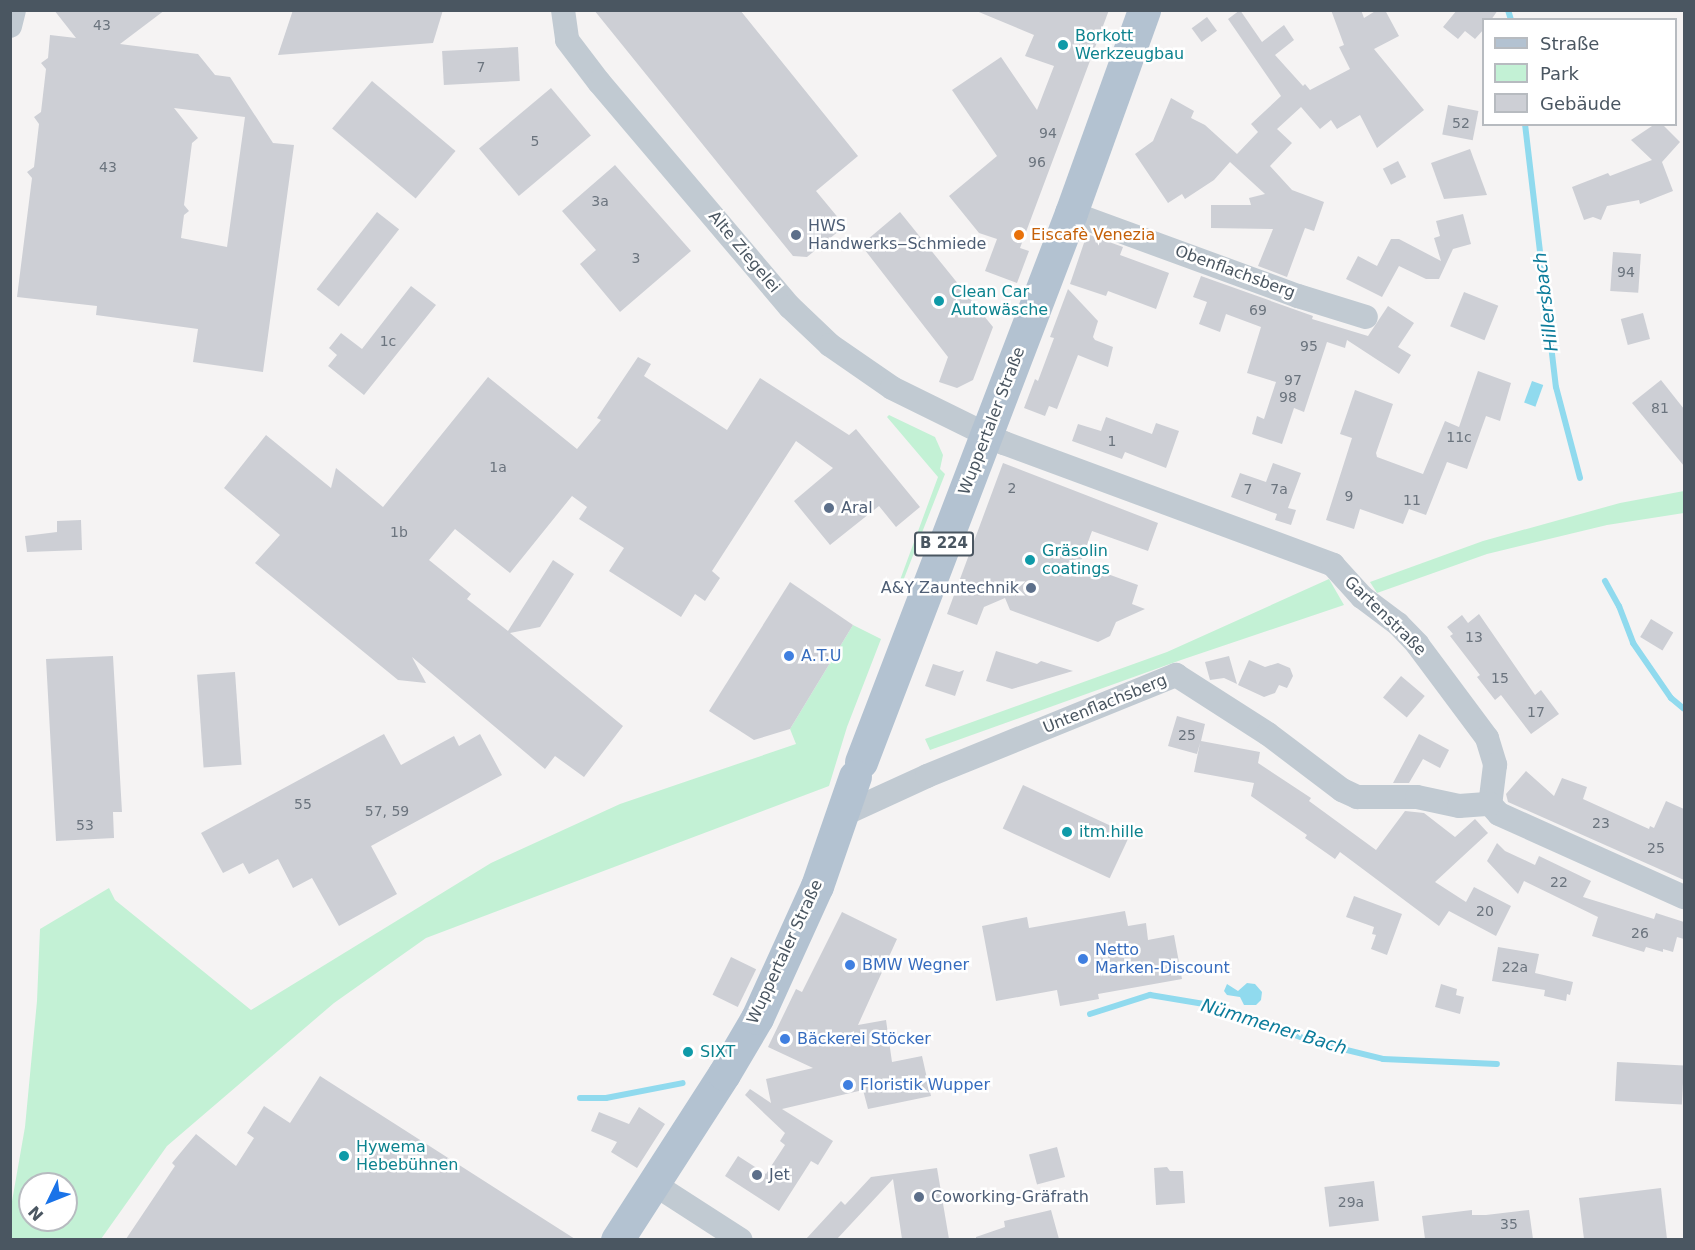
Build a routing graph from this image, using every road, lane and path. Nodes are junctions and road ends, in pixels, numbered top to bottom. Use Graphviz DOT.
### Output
graph roads {
  1 [pos="15,10"];
  2 [pos="563,10"];
  3 [pos="1144,10"];
  4 [pos="10,26"];
  5 [pos="1071,213"];
  6 [pos="1366,317"];
  7 [pos="985,435"];
  8 [pos="1490,804"];
  9 [pos="842,815"];
  10 [pos="1684,897"];
  11 [pos="654,1184"];
  12 [pos="616,1239"];
  13 [pos="741,1239"];
  1 -- 4 [label="street"];
  2 -- 7 [label="street, Alte Ziegelei"];
  3 -- 5 [label="main road, Wuppertaler Straße / B 224"];
  5 -- 6 [label="street, Obenflachsberg"];
  5 -- 7 [label="main road, Wuppertaler Straße / B 224"];
  7 -- 8 [label="street, Gartenstraße"];
  7 -- 9 [label="main road, Wuppertaler Straße / B 224"];
  8 -- 9 [label="street, Untenflachsberg"];
  8 -- 10 [label="street"];
  9 -- 11 [label="main road, Wuppertaler Straße / B 224"];
  11 -- 12 [label="main road, Wuppertaler Straße / B 224"];
  11 -- 13 [label="street"];
}
